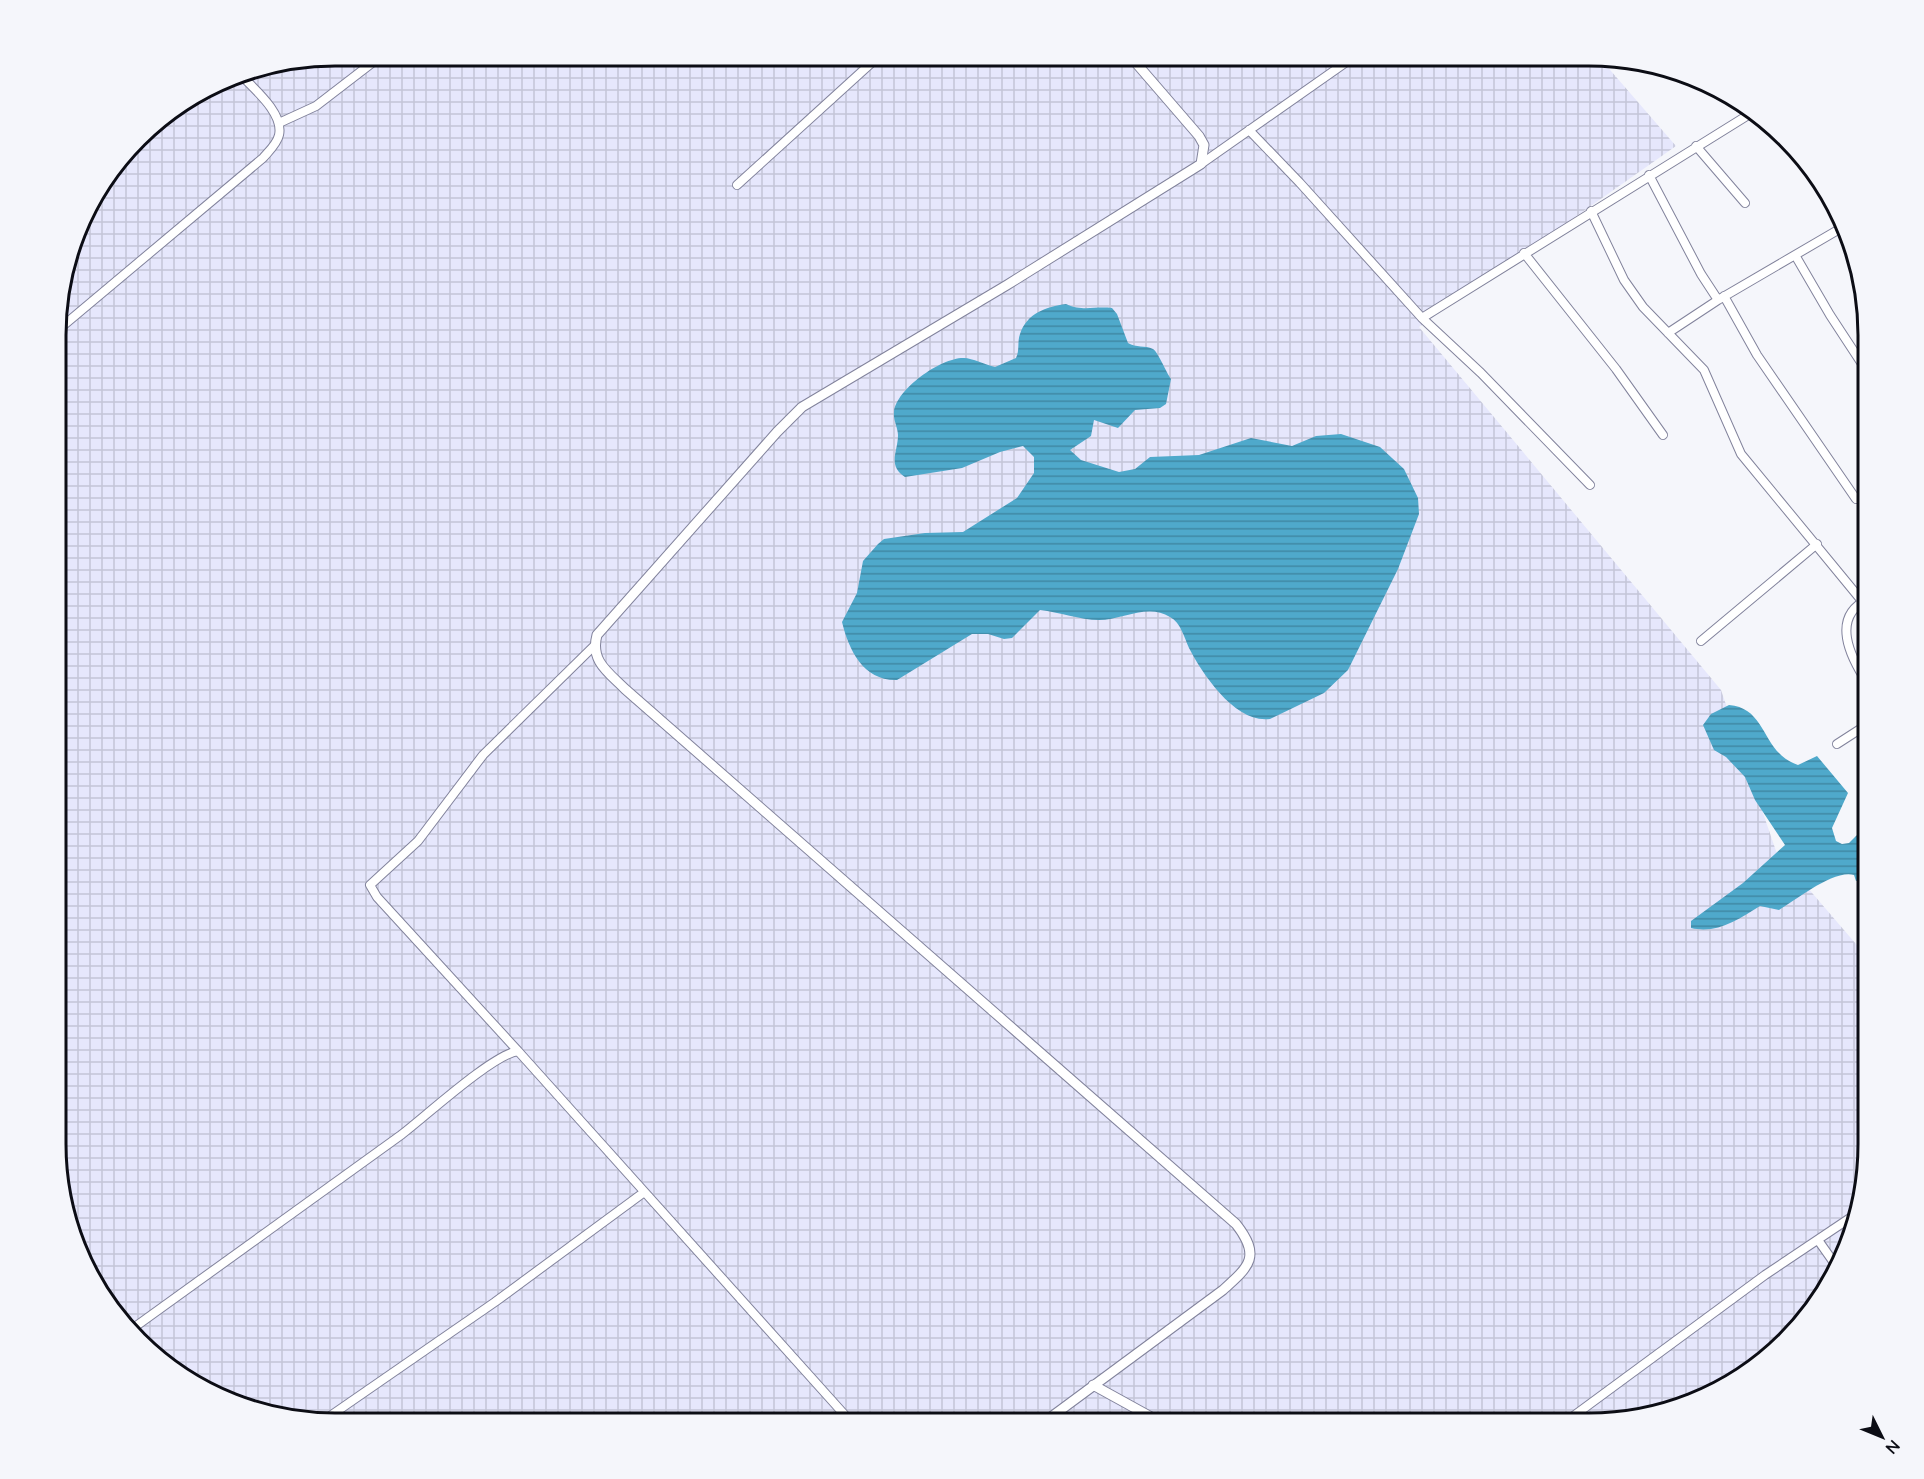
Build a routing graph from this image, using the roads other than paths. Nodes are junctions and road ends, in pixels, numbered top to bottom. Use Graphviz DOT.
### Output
graph roads {
  1 [pos="368,66"];
  2 [pos="868,66"];
  3 [pos="1139,66"];
  4 [pos="1341,66"];
  5 [pos="246,81"];
  6 [pos="1745,116"];
  7 [pos="279,123"];
  8 [pos="1249,130"];
  9 [pos="1696,146"];
  10 [pos="1201,164"];
  11 [pos="1649,175"];
  12 [pos="737,185"];
  13 [pos="1745,203"];
  14 [pos="1591,211"];
  15 [pos="1836,231"];
  16 [pos="1524,253"];
  17 [pos="1795,255"];
  18 [pos="1721,298"];
  19 [pos="1422,318"];
  20 [pos="67,323"];
  21 [pos="1668,333"];
  22 [pos="1858,358"];
  23 [pos="1663,435"];
  24 [pos="1590,485"];
  25 [pos="1856,499"];
  26 [pos="1817,544"];
  27 [pos="1858,592"];
  28 [pos="1858,607"];
  29 [pos="1701,641"];
  30 [pos="594,646"];
  31 [pos="1858,668"];
  32 [pos="1858,730"];
  33 [pos="1837,744"];
  34 [pos="518,1051"];
  35 [pos="643,1193"];
  36 [pos="1847,1220"];
  37 [pos="1818,1240"];
  38 [pos="1832,1259"];
  39 [pos="137,1325"];
  40 [pos="1093,1384"];
  41 [pos="335,1413"];
  42 [pos="843,1413"];
  43 [pos="1055,1413"];
  44 [pos="1144,1413"];
  45 [pos="1579,1413"];
  1 -- 7 [label="street"];
  2 -- 12 [label="street"];
  3 -- 10 [label="street"];
  4 -- 8 [label="street"];
  5 -- 7 [label="street"];
  6 -- 9 [label="street"];
  7 -- 20 [label="street"];
  8 -- 10 [label="street"];
  8 -- 19 [label="street"];
  9 -- 11 [label="street"];
  9 -- 13 [label="street"];
  10 -- 30 [label="street"];
  11 -- 14 [label="street"];
  11 -- 18 [label="street"];
  14 -- 16 [label="street"];
  14 -- 21 [label="street"];
  15 -- 17 [label="street"];
  16 -- 19 [label="street"];
  16 -- 23 [label="street"];
  17 -- 18 [label="street"];
  17 -- 22 [label="street"];
  18 -- 21 [label="street"];
  18 -- 25 [label="street"];
  19 -- 24 [label="street"];
  21 -- 26 [label="street"];
  26 -- 27 [label="street"];
  26 -- 29 [label="street"];
  28 -- 31 [label="street"];
  30 -- 34 [label="street"];
  30 -- 40 [label="street"];
  32 -- 33 [label="street"];
  34 -- 35 [label="street"];
  34 -- 39 [label="street"];
  35 -- 41 [label="street"];
  35 -- 42 [label="street"];
  36 -- 37 [label="street"];
  37 -- 38 [label="street"];
  37 -- 45 [label="street"];
  40 -- 43 [label="street"];
  40 -- 44 [label="street"];
}
